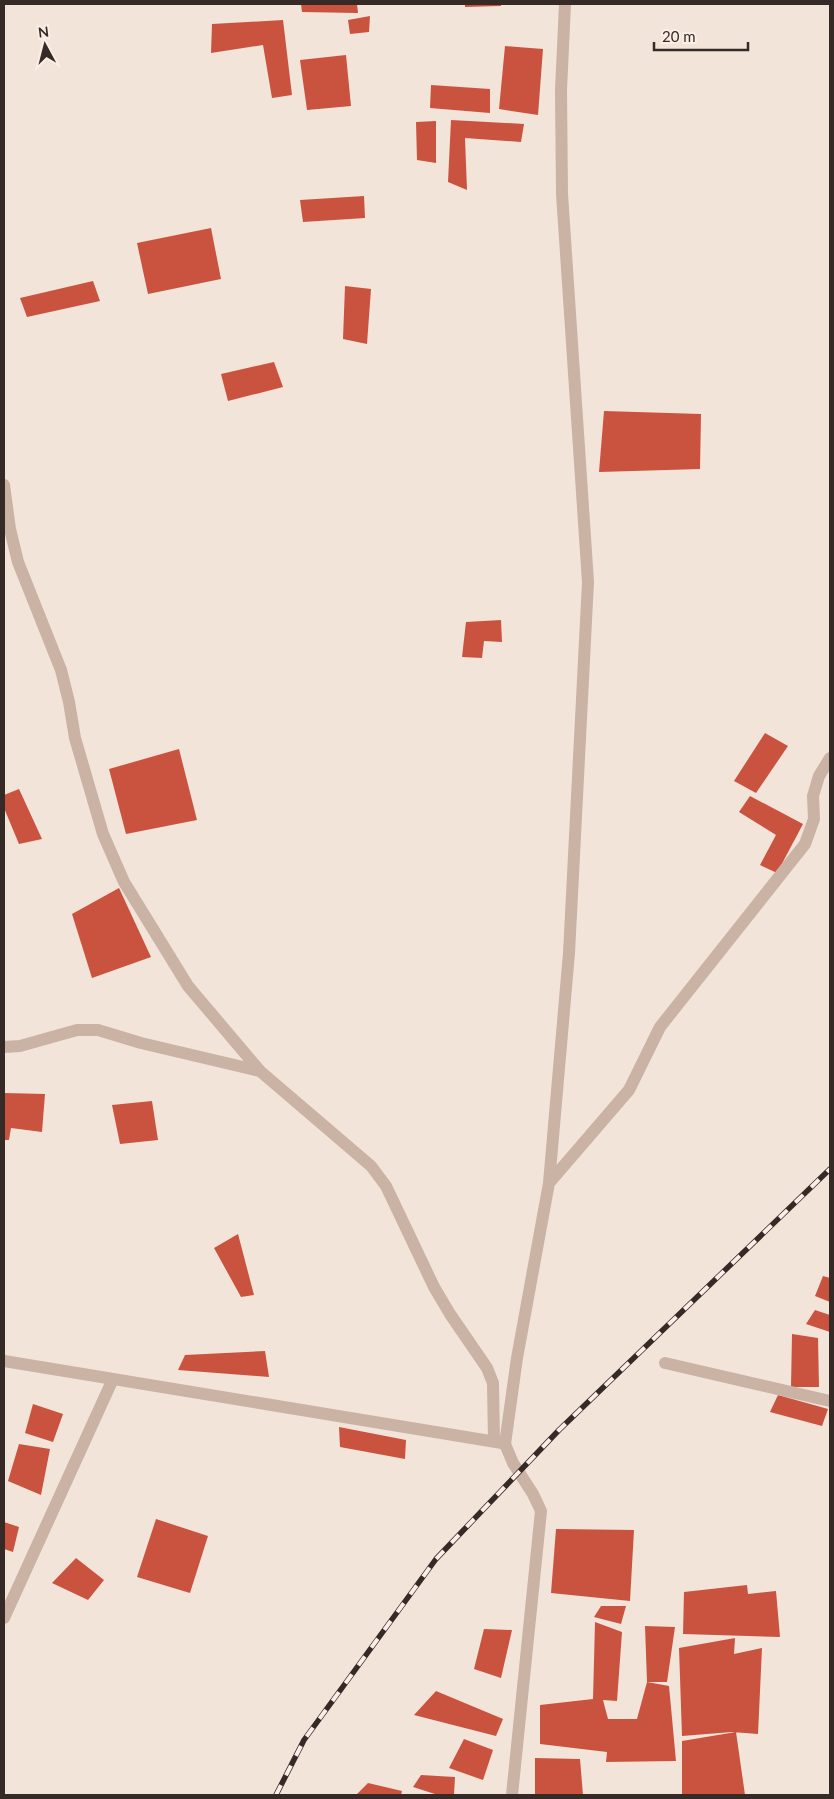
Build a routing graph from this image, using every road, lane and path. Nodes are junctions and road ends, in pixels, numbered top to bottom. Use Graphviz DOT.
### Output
graph roads {
  1 [pos="565,4"];
  2 [pos="4,485"];
  3 [pos="830,758"];
  4 [pos="4,1046"];
  5 [pos="260,1071"];
  6 [pos="549,1183"];
  7 [pos="4,1361"];
  8 [pos="665,1363"];
  9 [pos="113,1379"];
  10 [pos="830,1401"];
  11 [pos="500,1442"];
  12 [pos="4,1618"];
  13 [pos="512,1795"];
  1 -- 6 [label="street"];
  2 -- 5 [label="street"];
  3 -- 6 [label="street"];
  4 -- 5 [label="street"];
  5 -- 11 [label="street"];
  6 -- 11 [label="street"];
  7 -- 9 [label="street"];
  8 -- 10 [label="street"];
  9 -- 11 [label="street"];
  9 -- 12 [label="street"];
  11 -- 13 [label="street"];
}
